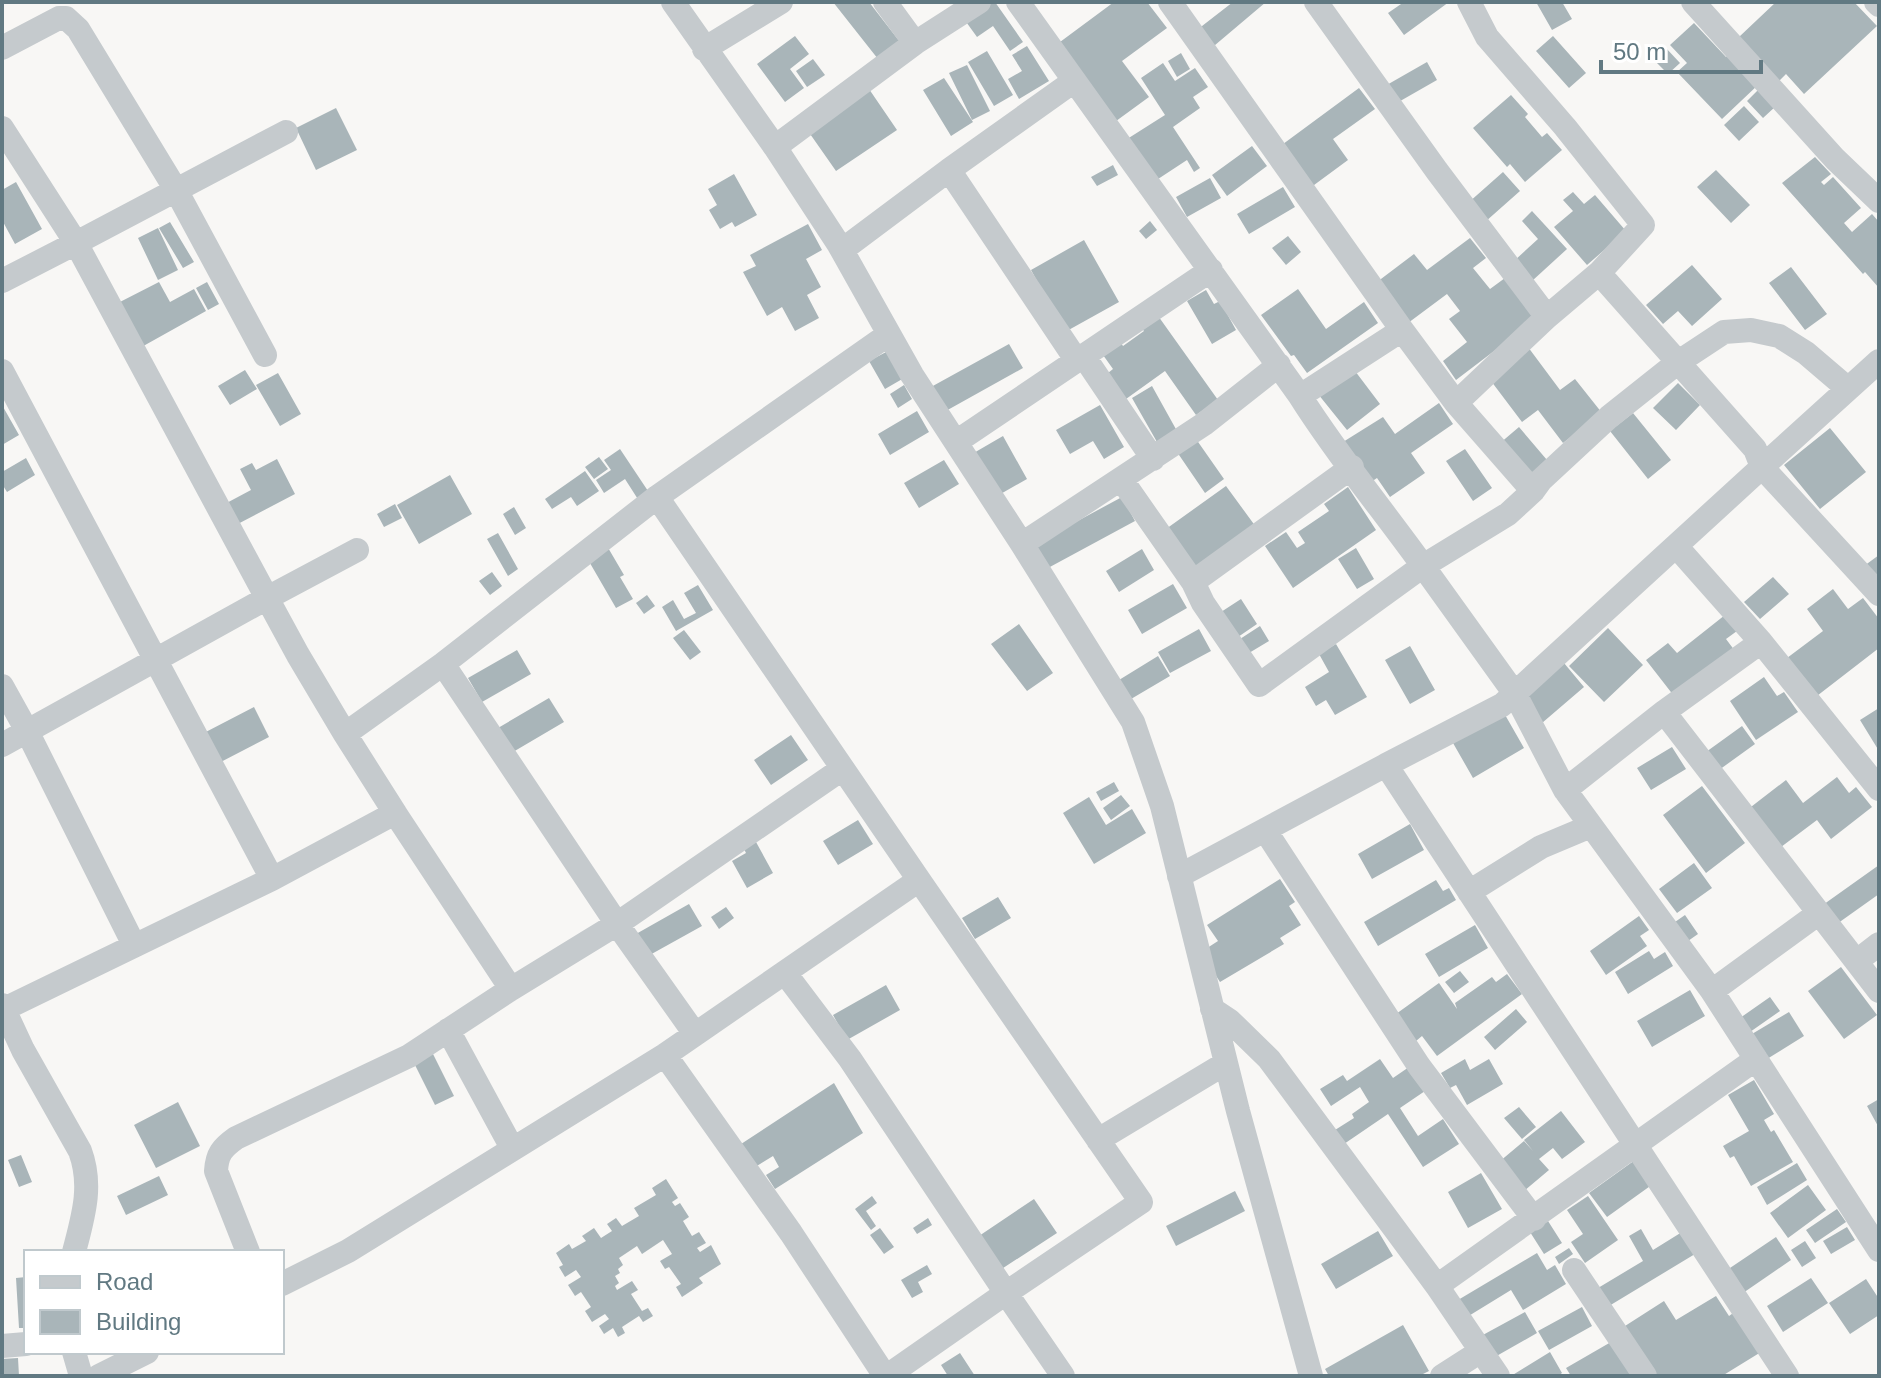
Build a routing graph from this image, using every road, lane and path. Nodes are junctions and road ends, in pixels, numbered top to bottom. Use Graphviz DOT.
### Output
graph roads {
  1 [pos="673,2"];
  2 [pos="781,2"];
  3 [pos="885,2"];
  4 [pos="979,2"];
  5 [pos="1018,2"];
  6 [pos="1170,2"];
  7 [pos="1316,2"];
  8 [pos="1469,2"];
  9 [pos="1693,2"];
  10 [pos="915,43"];
  11 [pos="2,48"];
  12 [pos="704,49"];
  13 [pos="1074,81"];
  14 [pos="2,128"];
  15 [pos="286,132"];
  16 [pos="775,147"];
  17 [pos="949,170"];
  18 [pos="176,190"];
  19 [pos="1879,201"];
  20 [pos="76,243"];
  21 [pos="842,250"];
  22 [pos="1211,270"];
  23 [pos="1599,273"];
  24 [pos="2,281"];
  25 [pos="1547,317"];
  26 [pos="1402,330"];
  27 [pos="889,334"];
  28 [pos="265,355"];
  29 [pos="1080,358"];
  30 [pos="1677,363"];
  31 [pos="1279,365"];
  32 [pos="2,371"];
  33 [pos="1868,376"];
  34 [pos="1300,396"];
  35 [pos="1456,403"];
  36 [pos="956,442"];
  37 [pos="1153,459"];
  38 [pos="1352,467"];
  39 [pos="1762,467"];
  40 [pos="1121,479"];
  41 [pos="1533,491"];
  42 [pos="657,497"];
  43 [pos="1022,544"];
  44 [pos="1676,546"];
  45 [pos="357,550"];
  46 [pos="1423,566"];
  47 [pos="1193,582"];
  48 [pos="1879,594"];
  49 [pos="267,598"];
  50 [pos="1761,642"];
  51 [pos="157,660"];
  52 [pos="443,664"];
  53 [pos="2,686"];
  54 [pos="1515,694"];
  55 [pos="1664,712"];
  56 [pos="27,731"];
  57 [pos="345,734"];
  58 [pos="2,745"];
  59 [pos="1386,765"];
  60 [pos="842,769"];
  61 [pos="1879,789"];
  62 [pos="1565,790"];
  63 [pos="395,813"];
  64 [pos="1591,826"];
  65 [pos="1265,830"];
  66 [pos="1179,876"];
  67 [pos="272,879"];
  68 [pos="919,880"];
  69 [pos="1469,892"];
  70 [pos="1819,913"];
  71 [pos="617,924"];
  72 [pos="1879,944"];
  73 [pos="134,945"];
  74 [pos="1857,961"];
  75 [pos="785,973"];
  76 [pos="511,989"];
  77 [pos="1712,991"];
  78 [pos="1879,991"];
  79 [pos="3,1008"];
  80 [pos="1212,1009"];
  81 [pos="448,1030"];
  82 [pos="695,1034"];
  83 [pos="665,1055"];
  84 [pos="1756,1059"];
  85 [pos="1226,1063"];
  86 [pos="1098,1140"];
  87 [pos="1634,1143"];
  88 [pos="512,1148"];
  89 [pos="1534,1219"];
  90 [pos="74,1250"];
  91 [pos="247,1250"];
  92 [pos="1879,1250"];
  93 [pos="1574,1270"];
  94 [pos="284,1283"];
  95 [pos="1437,1286"];
  96 [pos="1006,1293"];
  97 [pos="24,1344"];
  98 [pos="2,1346"];
  99 [pos="1481,1351"];
  100 [pos="75,1354"];
  101 [pos="143,1354"];
  102 [pos="81,1376"];
  103 [pos="99,1376"];
  104 [pos="886,1376"];
  105 [pos="1063,1376"];
  106 [pos="1311,1376"];
  107 [pos="1442,1376"];
  108 [pos="1498,1376"];
  109 [pos="1645,1376"];
  110 [pos="1787,1376"];
  1 -- 12 [label="street"];
  2 -- 12 [label="street"];
  3 -- 10 [label="street"];
  4 -- 10 [label="street"];
  5 -- 13 [label="street"];
  6 -- 26 [label="street"];
  7 -- 25 [label="street"];
  8 -- 23 [label="street"];
  9 -- 19 [label="street"];
  10 -- 16 [label="street"];
  11 -- 18 [label="street"];
  12 -- 16 [label="street"];
  13 -- 17 [label="street"];
  13 -- 22 [label="street"];
  14 -- 20 [label="street"];
  15 -- 18 [label="street"];
  16 -- 21 [label="street"];
  17 -- 21 [label="street"];
  17 -- 29 [label="street"];
  18 -- 20 [label="street"];
  18 -- 28 [label="street"];
  20 -- 24 [label="street"];
  20 -- 49 [label="street"];
  21 -- 27 [label="street"];
  22 -- 29 [label="street"];
  22 -- 31 [label="street"];
  23 -- 25 [label="street"];
  23 -- 30 [label="street"];
  25 -- 35 [label="street"];
  26 -- 34 [label="street"];
  26 -- 35 [label="street"];
  27 -- 36 [label="street"];
  27 -- 42 [label="street"];
  29 -- 36 [label="street"];
  29 -- 37 [label="street"];
  30 -- 33 [label="street"];
  30 -- 39 [label="street"];
  30 -- 41 [label="street"];
  31 -- 34 [label="street"];
  31 -- 37 [label="street"];
  32 -- 51 [label="street"];
  33 -- 39 [label="street"];
  34 -- 38 [label="street"];
  35 -- 41 [label="street"];
  36 -- 43 [label="street"];
  37 -- 40 [label="street"];
  38 -- 46 [label="street"];
  38 -- 47 [label="street"];
  39 -- 44 [label="street"];
  39 -- 48 [label="street"];
  40 -- 43 [label="street"];
  40 -- 47 [label="street"];
  41 -- 46 [label="street"];
  42 -- 52 [label="street"];
  42 -- 60 [label="street"];
  43 -- 66 [label="street"];
  44 -- 50 [label="street"];
  44 -- 54 [label="street"];
  45 -- 49 [label="street"];
  46 -- 47 [label="street"];
  46 -- 54 [label="street"];
  49 -- 51 [label="street"];
  49 -- 57 [label="street"];
  50 -- 55 [label="street"];
  50 -- 61 [label="street"];
  51 -- 56 [label="street"];
  51 -- 67 [label="street"];
  52 -- 57 [label="street"];
  52 -- 71 [label="street"];
  53 -- 56 [label="street"];
  54 -- 59 [label="street"];
  54 -- 62 [label="street"];
  55 -- 62 [label="street"];
  55 -- 70 [label="street"];
  56 -- 58 [label="street"];
  56 -- 73 [label="street"];
  57 -- 63 [label="street"];
  59 -- 65 [label="street"];
  59 -- 69 [label="street"];
  60 -- 68 [label="street"];
  60 -- 71 [label="street"];
  62 -- 64 [label="street"];
  63 -- 67 [label="street"];
  63 -- 76 [label="street"];
  64 -- 69 [label="street"];
  64 -- 77 [label="street"];
  65 -- 66 [label="street"];
  65 -- 89 [label="street"];
  66 -- 80 [label="street"];
  67 -- 73 [label="street"];
  68 -- 75 [label="street"];
  68 -- 86 [label="street"];
  69 -- 87 [label="street"];
  70 -- 74 [label="street"];
  70 -- 77 [label="street"];
  71 -- 76 [label="street"];
  71 -- 82 [label="street"];
  72 -- 74 [label="street"];
  73 -- 79 [label="street"];
  74 -- 78 [label="street"];
  75 -- 82 [label="street"];
  75 -- 96 [label="street"];
  76 -- 81 [label="street"];
  77 -- 84 [label="street"];
  79 -- 90 [label="street"];
  80 -- 85 [label="street"];
  80 -- 95 [label="street"];
  81 -- 88 [label="street"];
  81 -- 91 [label="street"];
  82 -- 83 [label="street"];
  83 -- 88 [label="street"];
  83 -- 104 [label="street"];
  84 -- 87 [label="street"];
  84 -- 92 [label="street"];
  85 -- 86 [label="street"];
  85 -- 106 [label="street"];
  86 -- 96 [label="street"];
  87 -- 89 [label="street"];
  87 -- 110 [label="street"];
  88 -- 94 [label="street"];
  89 -- 95 [label="street"];
  93 -- 109 [label="street"];
  95 -- 99 [label="street"];
  96 -- 104 [label="street"];
  96 -- 105 [label="street"];
  97 -- 98 [label="street"];
  99 -- 107 [label="street"];
  99 -- 108 [label="street"];
  100 -- 102 [label="street"];
  101 -- 103 [label="street"];
}
